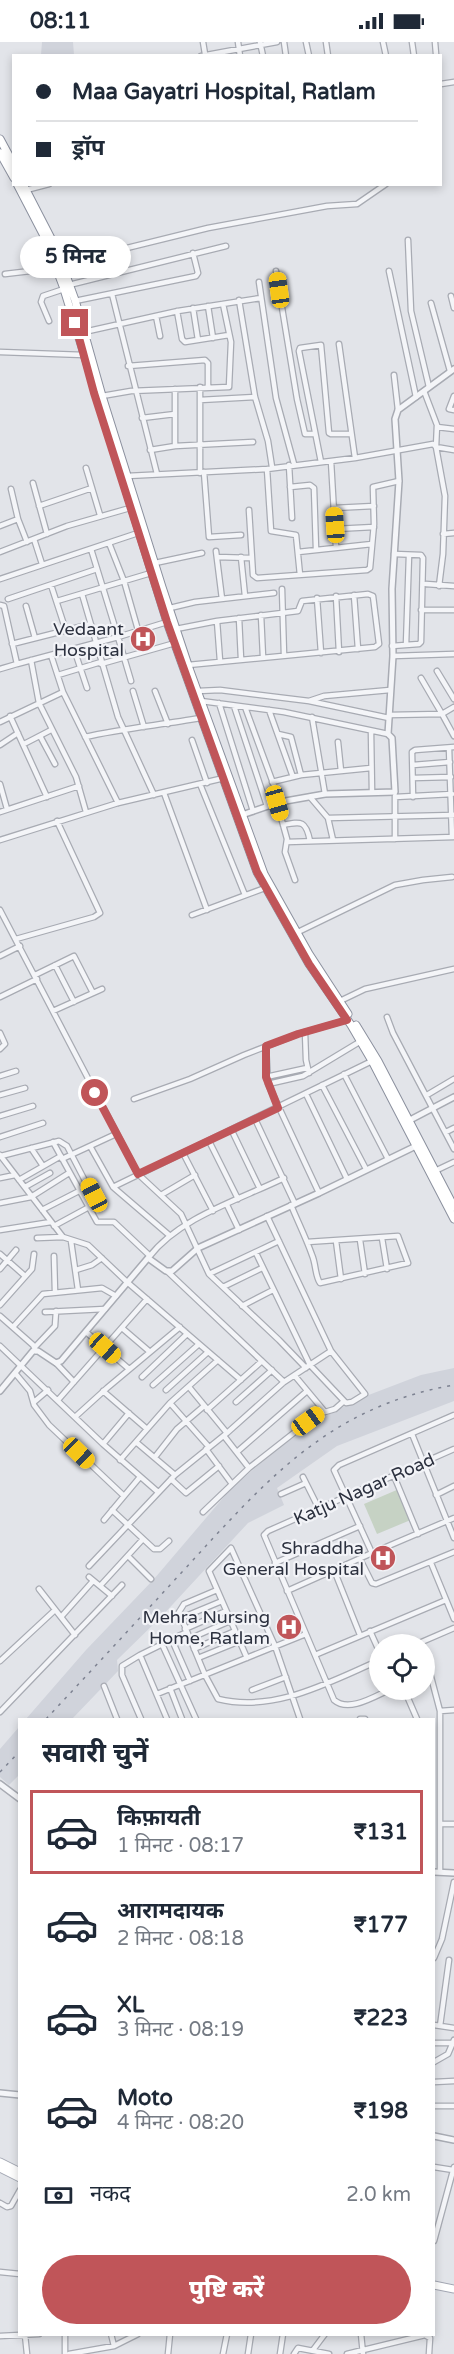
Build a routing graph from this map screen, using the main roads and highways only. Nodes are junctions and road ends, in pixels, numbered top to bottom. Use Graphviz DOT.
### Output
graph roads {
  1 [pos="0,139"];
  2 [pos="0,153"];
  3 [pos="12,161"];
  4 [pos="12,174"];
  5 [pos="18,186"];
  6 [pos="25,187"];
  7 [pos="59,266"];
  8 [pos="67,287"];
  9 [pos="226,777"];
  10 [pos="239,816"];
  11 [pos="349,1019"];
  12 [pos="420,1144"];
  13 [pos="454,1207"];
  14 [pos="454,1219"];
  15 [pos="0,2162"];
  16 [pos="0,2168"];
  17 [pos="18,2171"];
  18 [pos="18,2177"];
  19 [pos="435,2285"];
  20 [pos="454,2289"];
  1 -- 3 [label="main road"];
  2 -- 4 [label="main road"];
  5 -- 7 [label="main road"];
  6 -- 7 [label="main road"];
  7 -- 8 [label="main road"];
  8 -- 9 [label="main road"];
  8 -- 9 [label="main road"];
  9 -- 10 [label="main road"];
  10 -- 11 [label="main road"];
  10 -- 11 [label="main road"];
  11 -- 12 [label="main road"];
  11 -- 12 [label="main road"];
  12 -- 13 [label="main road"];
  12 -- 14 [label="main road"];
  15 -- 17 [label="main road"];
  16 -- 18 [label="main road"];
  19 -- 20 [label="main road"];
}
